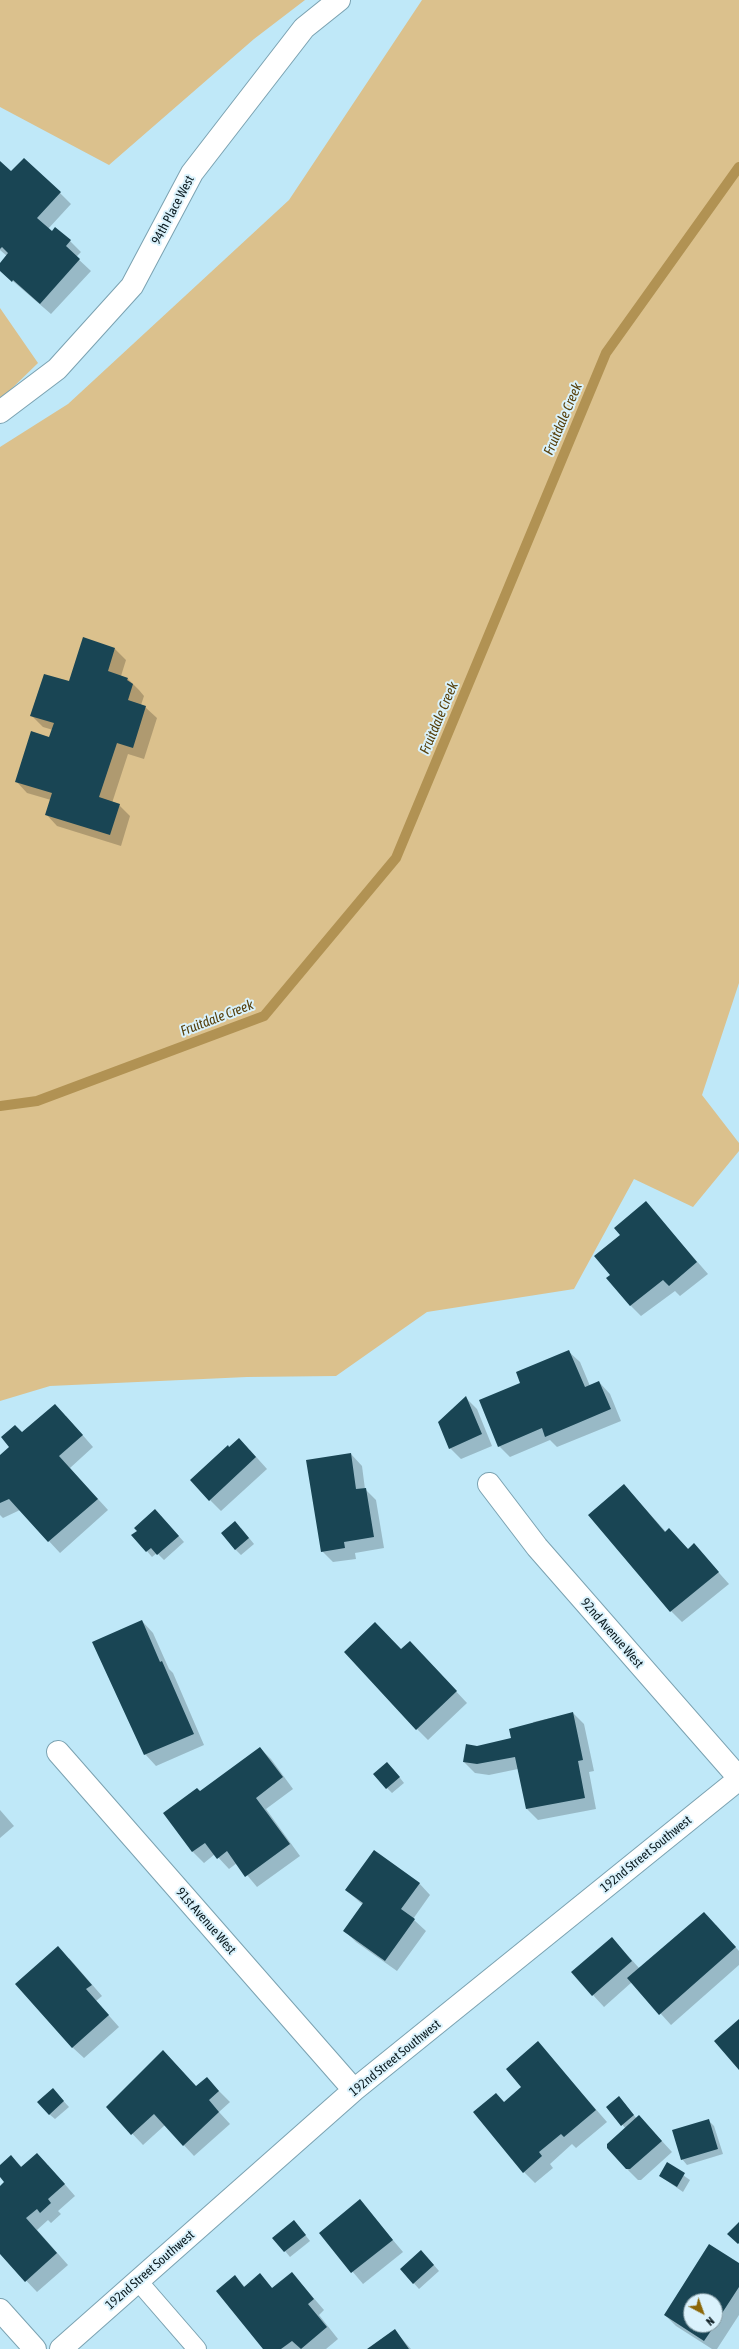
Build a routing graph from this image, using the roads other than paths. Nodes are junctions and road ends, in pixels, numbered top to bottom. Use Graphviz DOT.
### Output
graph roads {
  1 [pos="339,0"];
  2 [pos="0,412"];
  3 [pos="489,1484"];
  4 [pos="58,1752"];
  5 [pos="739,1779"];
  6 [pos="354,2090"];
  7 [pos="138,2281"];
  8 [pos="0,2310"];
  9 [pos="35,2349"];
  10 [pos="61,2349"];
  11 [pos="197,2349"];
  1 -- 2 [label="street, 94th Place West"];
  3 -- 5 [label="street, 92nd Avenue West"];
  4 -- 6 [label="street, 91st Avenue West"];
  5 -- 6 [label="street, 192nd Street Southwest"];
  6 -- 7 [label="street, 192nd Street Southwest"];
  7 -- 10 [label="street, 192nd Street Southwest"];
  7 -- 11 [label="lane"];
  8 -- 9 [label="street"];
}
